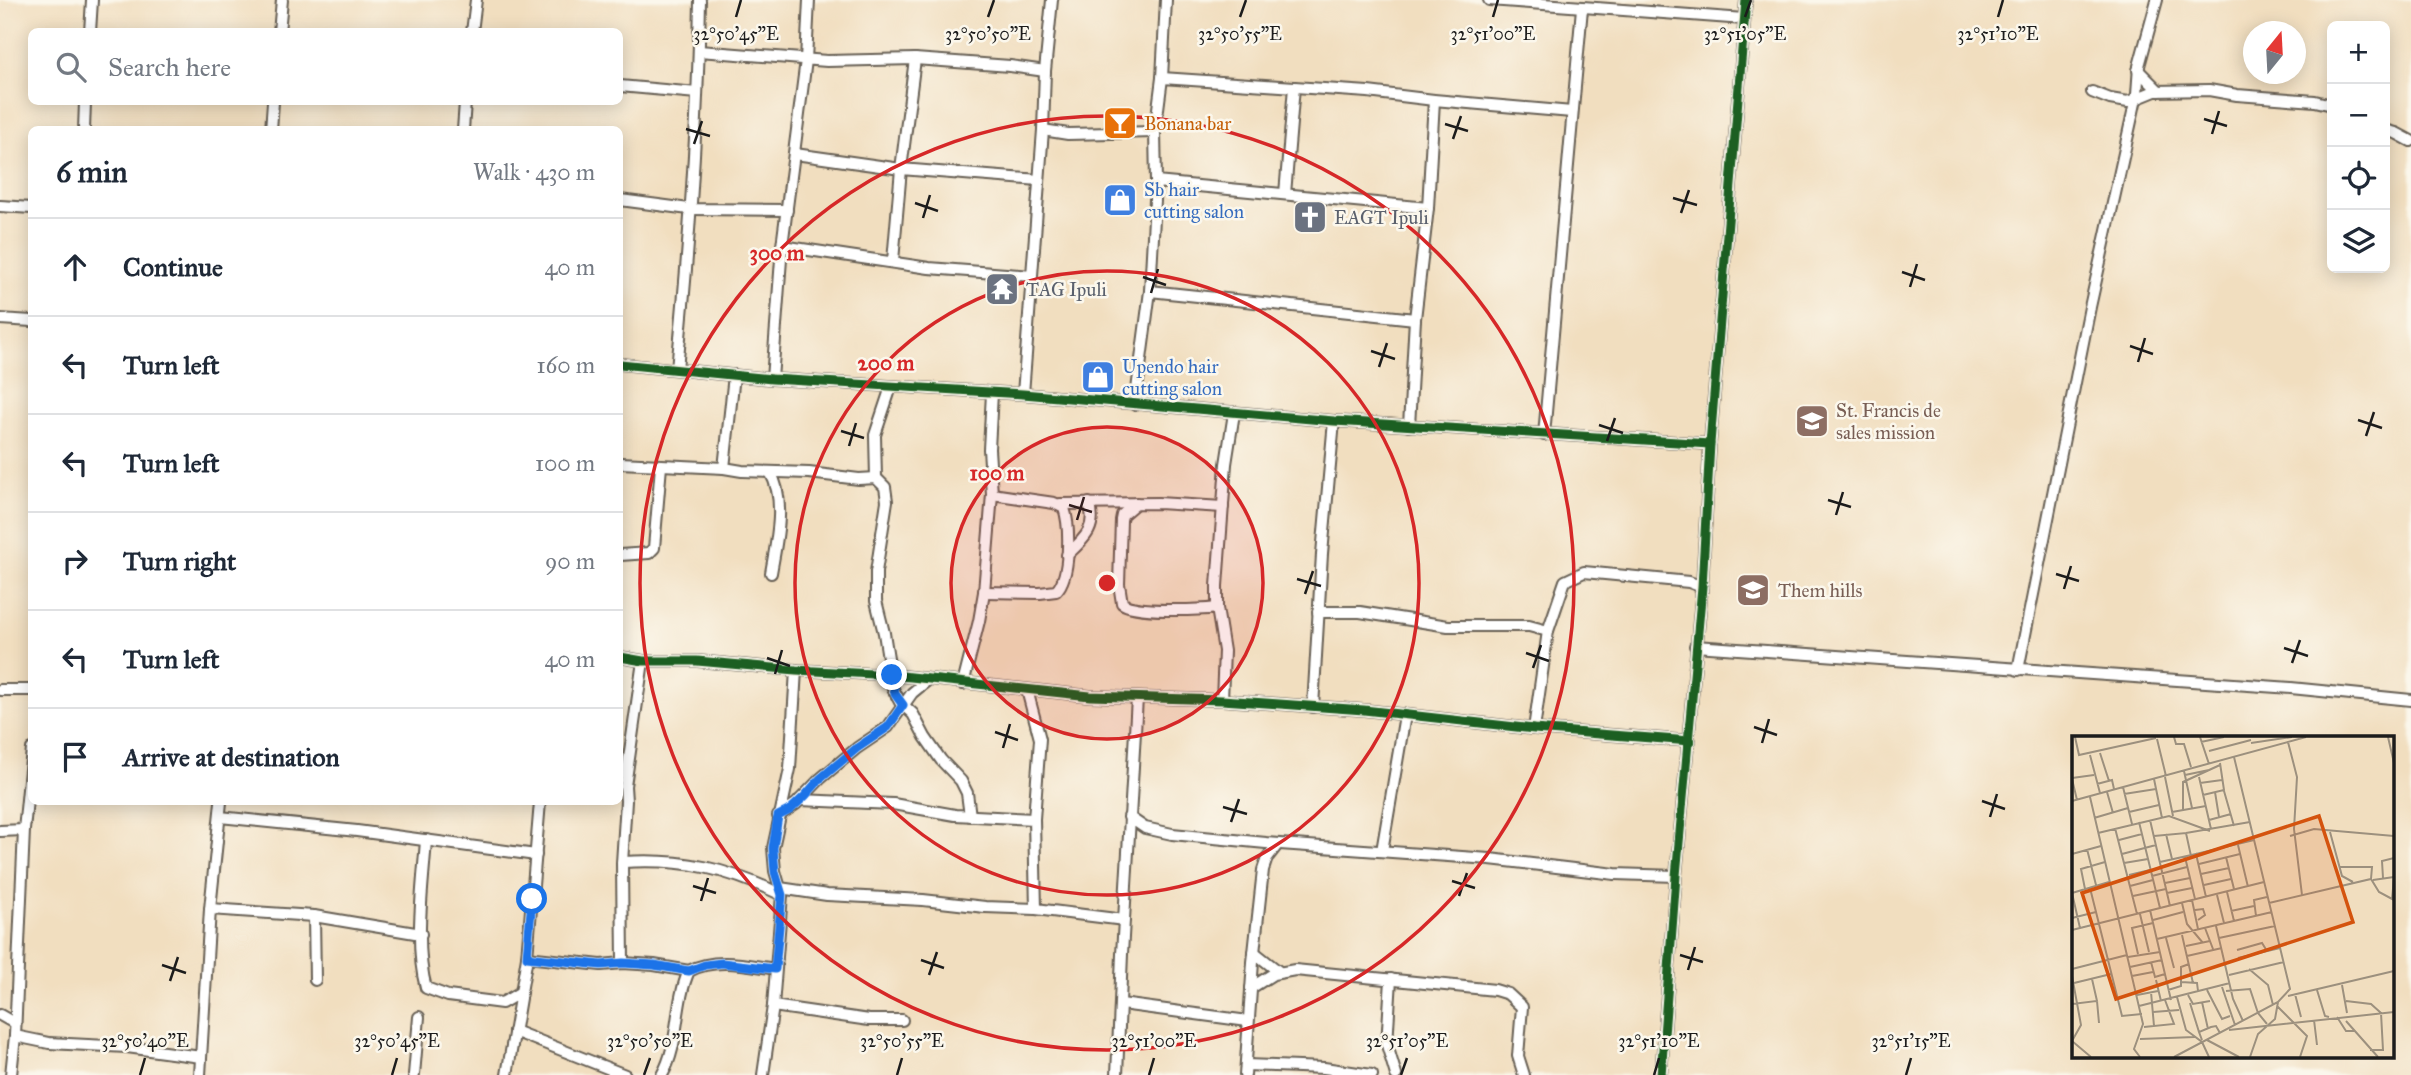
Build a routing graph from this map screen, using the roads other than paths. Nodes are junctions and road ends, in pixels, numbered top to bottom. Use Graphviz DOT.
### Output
graph roads {
  1 [pos="92,0"];
  2 [pos="282,0"];
  3 [pos="476,0"];
  4 [pos="700,0"];
  5 [pos="809,0"];
  6 [pos="1052,0"];
  7 [pos="1166,0"];
  8 [pos="1489,0"];
  9 [pos="1746,0"];
  10 [pos="2157,0"];
  11 [pos="1581,8"];
  12 [pos="1744,19"];
  13 [pos="90,28"];
  14 [pos="279,28"];
  15 [pos="472,28"];
  16 [pos="699,51"];
  17 [pos="915,59"];
  18 [pos="806,60"];
  19 [pos="2138,70"];
  20 [pos="1045,71"];
  21 [pos="1162,78"];
  22 [pos="623,86"];
  23 [pos="1294,87"];
  24 [pos="2159,91"];
  25 [pos="2092,92"];
  26 [pos="697,93"];
  27 [pos="1434,100"];
  28 [pos="2135,100"];
  29 [pos="2327,104"];
  30 [pos="85,105"];
  31 [pos="273,105"];
  32 [pos="465,105"];
  33 [pos="1572,112"];
  34 [pos="84,126"];
  35 [pos="271,126"];
  36 [pos="463,126"];
  37 [pos="1043,131"];
  38 [pos="2390,131"];
  39 [pos="1155,132"];
  40 [pos="2411,141"];
  41 [pos="795,154"];
  42 [pos="901,169"];
  43 [pos="1039,180"];
  44 [pos="1156,181"];
  45 [pos="1285,194"];
  46 [pos="623,200"];
  47 [pos="0,206"];
  48 [pos="28,208"];
  49 [pos="1427,208"];
  50 [pos="689,209"];
  51 [pos="787,210"];
  52 [pos="782,246"];
  53 [pos="893,261"];
  54 [pos="1032,276"];
  55 [pos="1150,291"];
  56 [pos="0,319"];
  57 [pos="1415,319"];
  58 [pos="28,321"];
  59 [pos="623,365"];
  60 [pos="677,369"];
  61 [pos="734,376"];
  62 [pos="772,379"];
  63 [pos="891,387"];
  64 [pos="992,393"];
  65 [pos="1023,394"];
  66 [pos="1136,405"];
  67 [pos="1234,413"];
  68 [pos="1334,421"];
  69 [pos="1409,426"];
  70 [pos="1544,435"];
  71 [pos="1710,444"];
  72 [pos="623,463"];
  73 [pos="661,466"];
  74 [pos="724,468"];
  75 [pos="770,472"];
  76 [pos="876,478"];
  77 [pos="992,494"];
  78 [pos="1089,503"];
  79 [pos="1136,503"];
  80 [pos="1060,504"];
  81 [pos="1223,507"];
  82 [pos="623,555"];
  83 [pos="1067,555"];
  84 [pos="771,573"];
  85 [pos="1702,587"];
  86 [pos="984,592"];
  87 [pos="1217,608"];
  88 [pos="1318,612"];
  89 [pos="1548,631"];
  90 [pos="1695,646"];
  91 [pos="623,658"];
  92 [pos="643,661"];
  93 [pos="796,670"];
  94 [pos="2018,670"];
  95 [pos="892,675"];
  96 [pos="929,679"];
  97 [pos="963,684"];
  98 [pos="0,690"];
  99 [pos="28,690"];
  100 [pos="1027,690"];
  101 [pos="1137,698"];
  102 [pos="1222,700"];
  103 [pos="2411,700"];
  104 [pos="903,705"];
  105 [pos="1313,707"];
  106 [pos="1405,715"];
  107 [pos="1534,729"];
  108 [pos="1689,741"];
  109 [pos="623,780"];
  110 [pos="28,790"];
  111 [pos="623,790"];
  112 [pos="800,800"];
  113 [pos="221,805"];
  114 [pos="540,805"];
  115 [pos="778,816"];
  116 [pos="970,816"];
  117 [pos="220,817"];
  118 [pos="1129,817"];
  119 [pos="1034,819"];
  120 [pos="24,830"];
  121 [pos="0,831"];
  122 [pos="426,840"];
  123 [pos="1252,841"];
  124 [pos="1278,844"];
  125 [pos="1382,851"];
  126 [pos="536,855"];
  127 [pos="623,862"];
  128 [pos="1264,865"];
  129 [pos="1676,876"];
  130 [pos="781,892"];
  131 [pos="210,909"];
  132 [pos="1036,909"];
  133 [pos="314,916"];
  134 [pos="1124,920"];
  135 [pos="421,934"];
  136 [pos="1254,952"];
  137 [pos="527,957"];
  138 [pos="623,963"];
  139 [pos="775,969"];
  140 [pos="689,971"];
  141 [pos="1278,971"];
  142 [pos="1391,979"];
  143 [pos="314,980"];
  144 [pos="1251,988"];
  145 [pos="521,992"];
  146 [pos="1121,1004"];
  147 [pos="773,1006"];
  148 [pos="0,1015"];
  149 [pos="419,1017"];
  150 [pos="902,1020"];
  151 [pos="1248,1021"];
  152 [pos="14,1023"];
  153 [pos="514,1031"];
  154 [pos="15,1037"];
  155 [pos="201,1057"];
  156 [pos="1245,1070"];
  157 [pos="11,1075"];
  158 [pos="200,1075"];
  159 [pos="414,1075"];
  160 [pos="508,1075"];
  161 [pos="625,1075"];
  162 [pos="662,1075"];
  163 [pos="763,1075"];
  164 [pos="1117,1075"];
  165 [pos="1372,1075"];
  166 [pos="1395,1075"];
  167 [pos="1524,1075"];
  168 [pos="1661,1075"];
  1 -- 13 [label="street"];
  2 -- 14 [label="street"];
  3 -- 15 [label="street"];
  4 -- 16 [label="street"];
  5 -- 18 [label="street"];
  6 -- 20 [label="street"];
  7 -- 21 [label="street"];
  8 -- 11 [label="street"];
  9 -- 12 [label="street"];
  10 -- 19 [label="street"];
  11 -- 12 [label="street"];
  11 -- 33 [label="street"];
  12 -- 71 [label="street"];
  16 -- 18 [label="street"];
  16 -- 26 [label="street"];
  17 -- 18 [label="street"];
  17 -- 20 [label="street"];
  17 -- 42 [label="street"];
  18 -- 41 [label="street"];
  19 -- 24 [label="street"];
  19 -- 28 [label="street"];
  20 -- 37 [label="street"];
  21 -- 23 [label="street"];
  21 -- 39 [label="street"];
  22 -- 26 [label="street"];
  23 -- 27 [label="street"];
  23 -- 45 [label="street"];
  24 -- 28 [label="street"];
  24 -- 29 [label="street"];
  25 -- 28 [label="street"];
  26 -- 50 [label="street"];
  27 -- 33 [label="street"];
  27 -- 49 [label="street"];
  28 -- 94 [label="street"];
  30 -- 34 [label="street"];
  31 -- 35 [label="street"];
  32 -- 36 [label="street"];
  33 -- 70 [label="street"];
  37 -- 39 [label="street"];
  37 -- 43 [label="street"];
  38 -- 40 [label="street"];
  39 -- 44 [label="street"];
  41 -- 42 [label="street"];
  41 -- 51 [label="street"];
  42 -- 43 [label="street"];
  42 -- 53 [label="street"];
  43 -- 54 [label="street"];
  44 -- 45 [label="street"];
  44 -- 55 [label="street"];
  45 -- 49 [label="street"];
  46 -- 50 [label="street"];
  47 -- 48 [label="street"];
  49 -- 57 [label="street"];
  50 -- 51 [label="street"];
  50 -- 60 [label="street"];
  51 -- 52 [label="street"];
  52 -- 53 [label="street"];
  52 -- 62 [label="street"];
  53 -- 54 [label="street"];
  54 -- 65 [label="street"];
  55 -- 57 [label="street"];
  55 -- 66 [label="street"];
  56 -- 58 [label="street"];
  57 -- 69 [label="street"];
  59 -- 60 [label="street"];
  60 -- 61 [label="street"];
  61 -- 62 [label="street"];
  61 -- 74 [label="street"];
  62 -- 63 [label="street"];
  63 -- 64 [label="street"];
  63 -- 76 [label="street"];
  64 -- 65 [label="street"];
  64 -- 77 [label="street"];
  65 -- 66 [label="street"];
  66 -- 67 [label="street"];
  67 -- 68 [label="street"];
  67 -- 81 [label="street"];
  68 -- 69 [label="street"];
  68 -- 88 [label="street"];
  69 -- 70 [label="street"];
  70 -- 71 [label="street"];
  71 -- 85 [label="street"];
  72 -- 73 [label="street"];
  73 -- 74 [label="street"];
  73 -- 82 [label="street"];
  74 -- 75 [label="street"];
  75 -- 76 [label="street"];
  75 -- 84 [label="street"];
  76 -- 95 [label="street"];
  77 -- 80 [label="street"];
  77 -- 86 [label="street"];
  78 -- 79 [label="street"];
  78 -- 80 [label="street"];
  78 -- 83 [label="street"];
  79 -- 81 [label="street"];
  79 -- 87 [label="street"];
  80 -- 83 [label="street"];
  81 -- 87 [label="street"];
  83 -- 86 [label="street"];
  85 -- 89 [label="street"];
  85 -- 90 [label="street"];
  86 -- 97 [label="street"];
  87 -- 102 [label="street"];
  88 -- 89 [label="street"];
  88 -- 105 [label="street"];
  89 -- 107 [label="street"];
  90 -- 94 [label="street"];
  90 -- 108 [label="street"];
  91 -- 92 [label="street"];
  92 -- 93 [label="street"];
  92 -- 109 [label="street"];
  93 -- 95 [label="street"];
  93 -- 115 [label="street"];
  94 -- 103 [label="street"];
  95 -- 96 [label="street"];
  95 -- 104 [label="street"];
  96 -- 97 [label="street"];
  96 -- 104 [label="street"];
  97 -- 100 [label="street"];
  98 -- 99 [label="street"];
  100 -- 101 [label="street"];
  100 -- 119 [label="street"];
  101 -- 102 [label="street"];
  101 -- 118 [label="street"];
  102 -- 105 [label="street"];
  104 -- 112 [label="street"];
  104 -- 116 [label="street"];
  105 -- 106 [label="street"];
  106 -- 107 [label="street"];
  106 -- 125 [label="street"];
  107 -- 108 [label="street"];
  108 -- 129 [label="street"];
  110 -- 120 [label="street"];
  111 -- 127 [label="street"];
  112 -- 115 [label="street"];
  112 -- 116 [label="street"];
  113 -- 117 [label="street"];
  114 -- 126 [label="street"];
  115 -- 130 [label="street"];
  116 -- 119 [label="street"];
  117 -- 122 [label="street"];
  117 -- 131 [label="street"];
  118 -- 123 [label="street"];
  118 -- 134 [label="street"];
  119 -- 132 [label="street"];
  120 -- 121 [label="street"];
  120 -- 152 [label="street"];
  122 -- 126 [label="street"];
  122 -- 135 [label="street"];
  123 -- 124 [label="street"];
  123 -- 128 [label="street"];
  124 -- 125 [label="street"];
  124 -- 128 [label="street"];
  125 -- 129 [label="street"];
  126 -- 137 [label="street"];
  127 -- 130 [label="street"];
  127 -- 138 [label="street"];
  128 -- 136 [label="street"];
  129 -- 168 [label="street"];
  130 -- 132 [label="street"];
  130 -- 139 [label="street"];
  131 -- 133 [label="street"];
  131 -- 155 [label="street"];
  132 -- 134 [label="street"];
  133 -- 135 [label="street"];
  133 -- 143 [label="street"];
  134 -- 146 [label="street"];
  135 -- 145 [label="street"];
  136 -- 141 [label="street"];
  136 -- 144 [label="street"];
  137 -- 138 [label="street"];
  137 -- 145 [label="street"];
  138 -- 140 [label="street"];
  139 -- 140 [label="street"];
  139 -- 147 [label="street"];
  140 -- 162 [label="street"];
  141 -- 142 [label="street"];
  141 -- 144 [label="street"];
  142 -- 166 [label="street"];
  142 -- 167 [label="street"];
  144 -- 151 [label="street"];
  145 -- 153 [label="street"];
  146 -- 151 [label="street"];
  146 -- 164 [label="street"];
  147 -- 150 [label="street"];
  147 -- 163 [label="street"];
  148 -- 152 [label="street"];
  149 -- 159 [label="street"];
  151 -- 156 [label="street"];
  152 -- 154 [label="street"];
  153 -- 160 [label="street"];
  153 -- 161 [label="street"];
  154 -- 155 [label="street"];
  154 -- 157 [label="street"];
  155 -- 158 [label="street"];
  156 -- 165 [label="street"];
}
